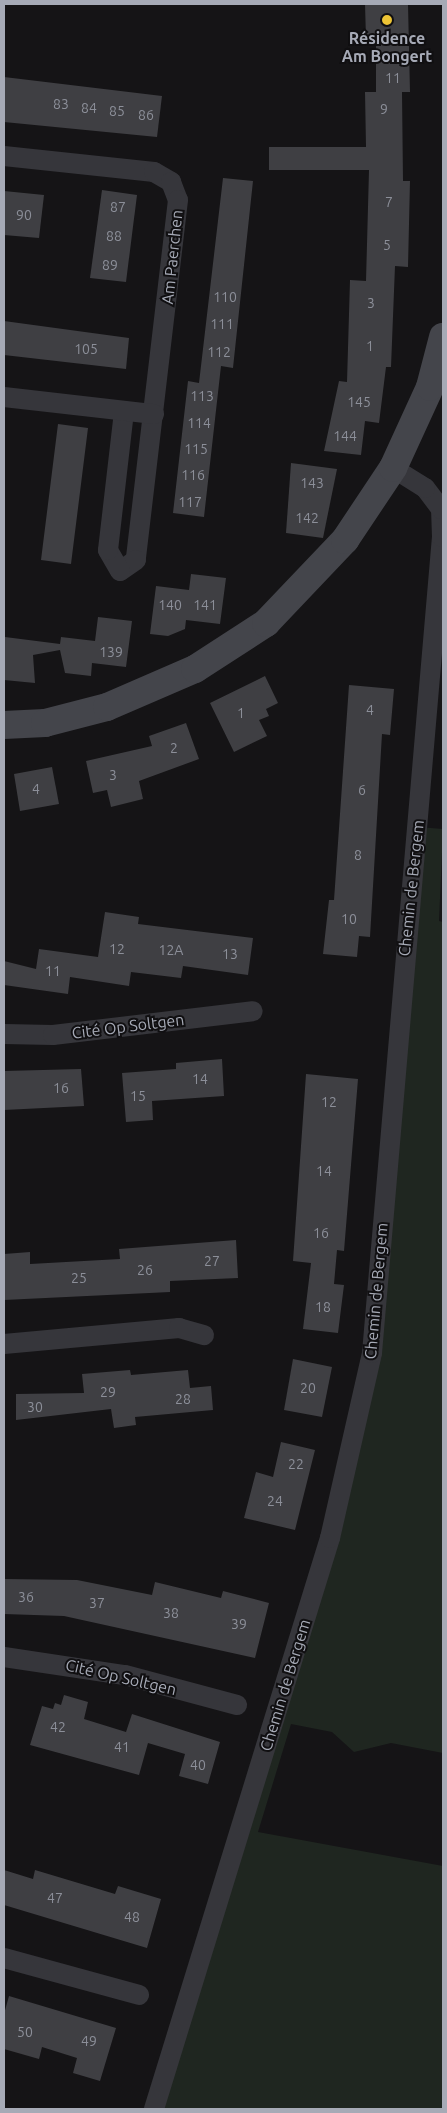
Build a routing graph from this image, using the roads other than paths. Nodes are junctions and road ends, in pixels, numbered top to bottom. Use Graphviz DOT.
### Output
graph roads {
  1 [pos="4,156"];
  2 [pos="443,337"];
  3 [pos="4,397"];
  4 [pos="124,411"];
  5 [pos="154,414"];
  6 [pos="393,468"];
  7 [pos="4,725"];
  8 [pos="253,1011"];
  9 [pos="4,1034"];
  10 [pos="204,1335"];
  11 [pos="4,1344"];
  12 [pos="4,1657"];
  13 [pos="236,1705"];
  14 [pos="4,1958"];
  15 [pos="139,1995"];
  16 [pos="154,2109"];
  1 -- 5 [label="street, Am Paerchen"];
  2 -- 6 [label="main road"];
  3 -- 4 [label="street"];
  4 -- 5 [label="street"];
  4 -- 5 [label="street, Am Paerchen"];
  6 -- 7 [label="main road"];
  6 -- 16 [label="street, Chemin de Bergem"];
  8 -- 9 [label="street, Cité Op Soltgen"];
  10 -- 11 [label="street"];
  12 -- 13 [label="street, Cité Op Soltgen"];
  14 -- 15 [label="street"];
}
